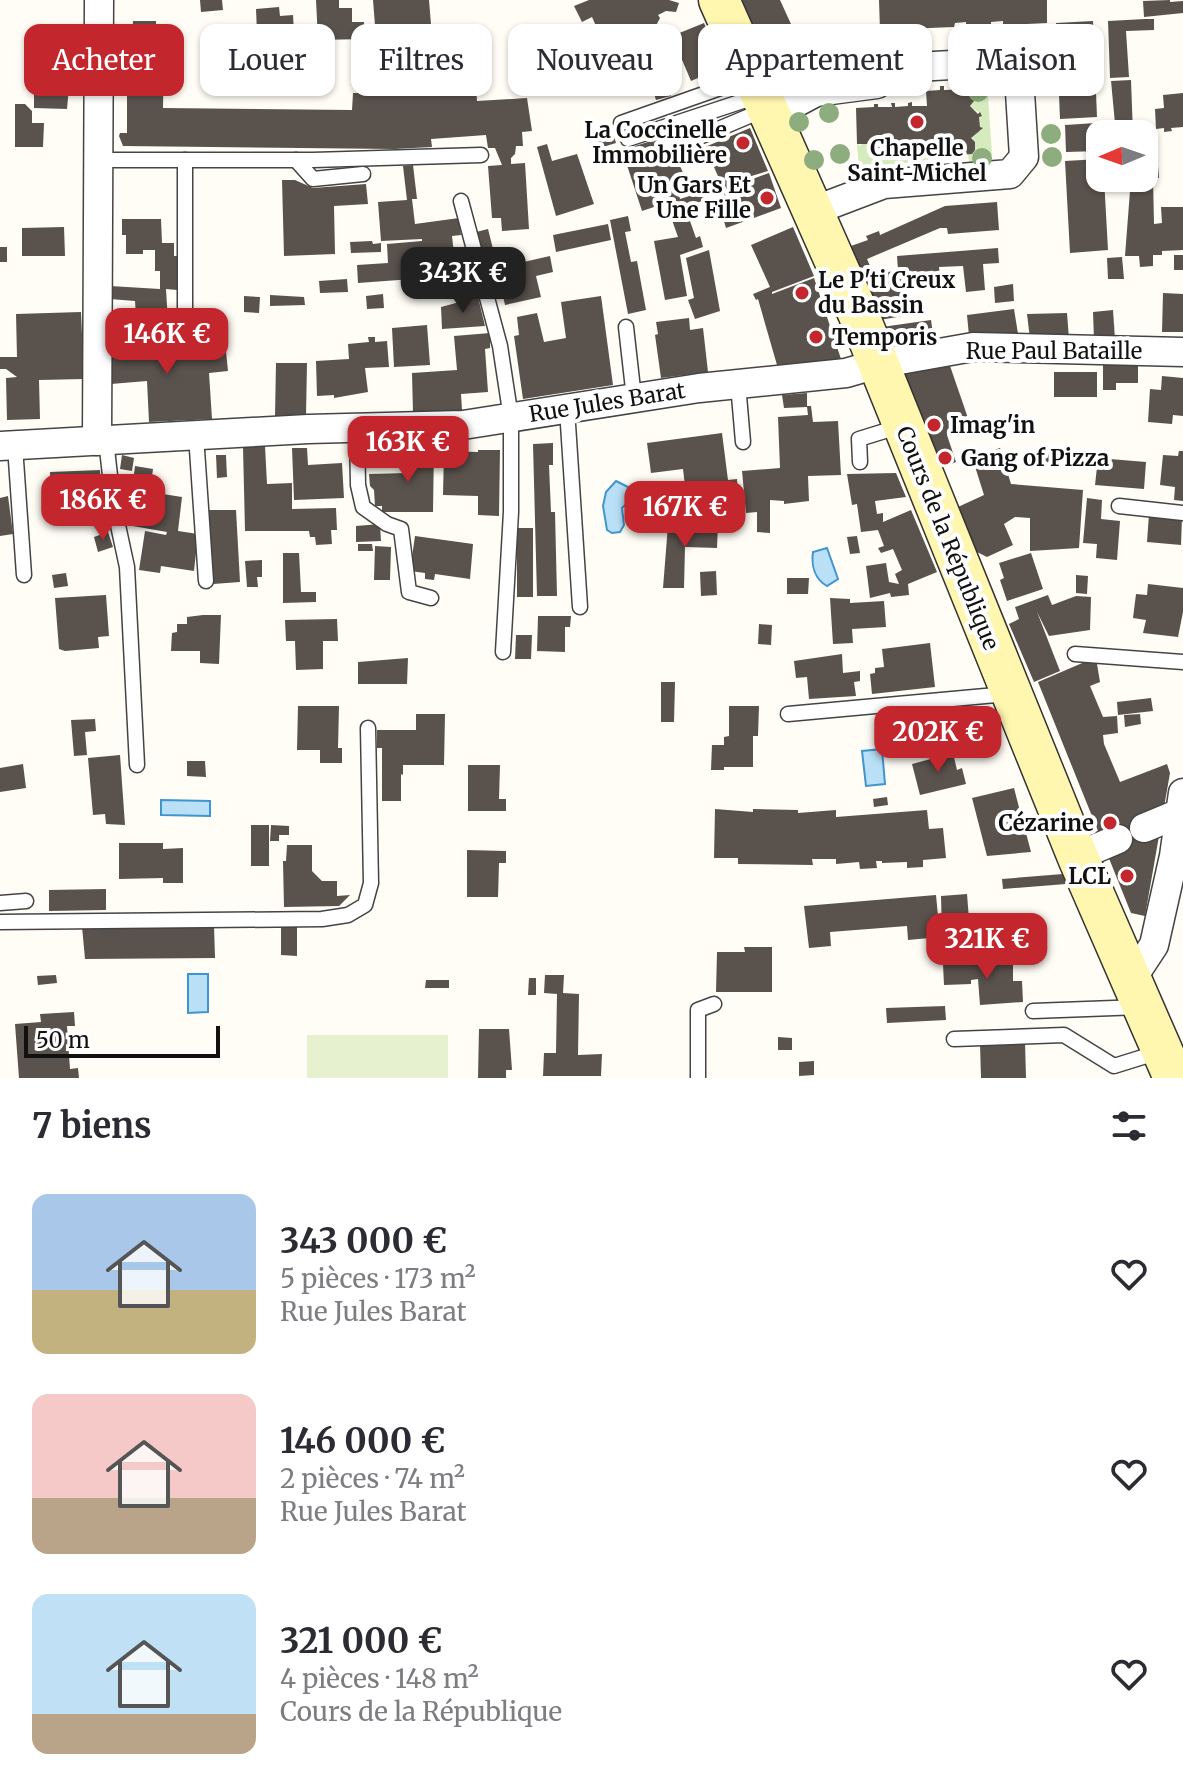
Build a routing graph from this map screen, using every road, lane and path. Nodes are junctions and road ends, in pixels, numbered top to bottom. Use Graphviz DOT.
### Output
graph roads {
  1 [pos="99,0"];
  2 [pos="719,0"];
  3 [pos="763,99"];
  4 [pos="621,123"];
  5 [pos="697,138"];
  6 [pos="628,139"];
  7 [pos="481,155"];
  8 [pos="98,160"];
  9 [pos="185,160"];
  10 [pos="296,160"];
  11 [pos="363,174"];
  12 [pos="461,201"];
  13 [pos="813,211"];
  14 [pos="185,313"];
  15 [pos="626,327"];
  16 [pos="1183,352"];
  17 [pos="877,364"];
  18 [pos="738,384"];
  19 [pos="634,398"];
  20 [pos="567,409"];
  21 [pos="511,418"];
  22 [pos="902,426"];
  23 [pos="357,428"];
  24 [pos="196,435"];
  25 [pos="101,440"];
  26 [pos="743,442"];
  27 [pos="8,446"];
  28 [pos="860,462"];
  29 [pos="1119,506"];
  30 [pos="1183,513"];
  31 [pos="24,575"];
  32 [pos="206,581"];
  33 [pos="431,598"];
  34 [pos="580,607"];
  35 [pos="503,652"];
  36 [pos="1075,654"];
  37 [pos="1183,662"];
  38 [pos="1011,694"];
  39 [pos="788,714"];
  40 [pos="368,728"];
  41 [pos="137,765"];
  42 [pos="1182,803"];
  43 [pos="1144,828"];
  44 [pos="1118,839"];
  45 [pos="1078,856"];
  46 [pos="1179,857"];
  47 [pos="26,901"];
  48 [pos="0,903"];
  49 [pos="0,922"];
  50 [pos="1137,993"];
  51 [pos="714,1004"];
  52 [pos="1033,1011"];
  53 [pos="954,1039"];
  54 [pos="1168,1065"];
  55 [pos="698,1078"];
  1 -- 8 [label="street"];
  2 -- 3 [label="main road, Cours de la République"];
  3 -- 4 [label="lane"];
  3 -- 5 [label="lane"];
  3 -- 6 [label="lane"];
  3 -- 13 [label="main road, Cours de la République"];
  3 -- 13 [label="street"];
  7 -- 10 [label="lane"];
  8 -- 9 [label="lane"];
  8 -- 25 [label="street"];
  9 -- 10 [label="lane"];
  9 -- 14 [label="lane"];
  10 -- 11 [label="lane"];
  12 -- 21 [label="lane"];
  13 -- 17 [label="main road, Cours de la République"];
  15 -- 19 [label="lane"];
  16 -- 17 [label="street, Rue Paul Bataille"];
  17 -- 18 [label="street, Rue Jules Barat"];
  17 -- 22 [label="main road, Cours de la République"];
  18 -- 19 [label="street, Rue Jules Barat"];
  18 -- 26 [label="lane"];
  19 -- 20 [label="street, Rue Jules Barat"];
  20 -- 21 [label="street, Rue Jules Barat"];
  20 -- 34 [label="lane"];
  21 -- 23 [label="street, Rue Jules Barat"];
  21 -- 35 [label="lane"];
  22 -- 28 [label="lane"];
  22 -- 38 [label="main road, Cours de la République"];
  23 -- 24 [label="street, Rue Jules Barat"];
  23 -- 33 [label="lane"];
  24 -- 25 [label="street, Rue Jules Barat"];
  24 -- 32 [label="lane"];
  25 -- 27 [label="street, Rue Jules Barat"];
  25 -- 41 [label="lane"];
  27 -- 31 [label="lane"];
  29 -- 30 [label="lane"];
  36 -- 37 [label="lane"];
  38 -- 39 [label="lane"];
  38 -- 45 [label="main road, Cours de la République"];
  40 -- 49 [label="lane"];
  42 -- 43 [label="street"];
  42 -- 46 [label="street"];
  44 -- 45 [label="street"];
  45 -- 50 [label="main road, Cours de la République"];
  46 -- 50 [label="street"];
  47 -- 48 [label="lane"];
  50 -- 52 [label="lane"];
  50 -- 54 [label="main road, Cours de la République"];
  51 -- 55 [label="lane"];
  53 -- 54 [label="lane"];
}
